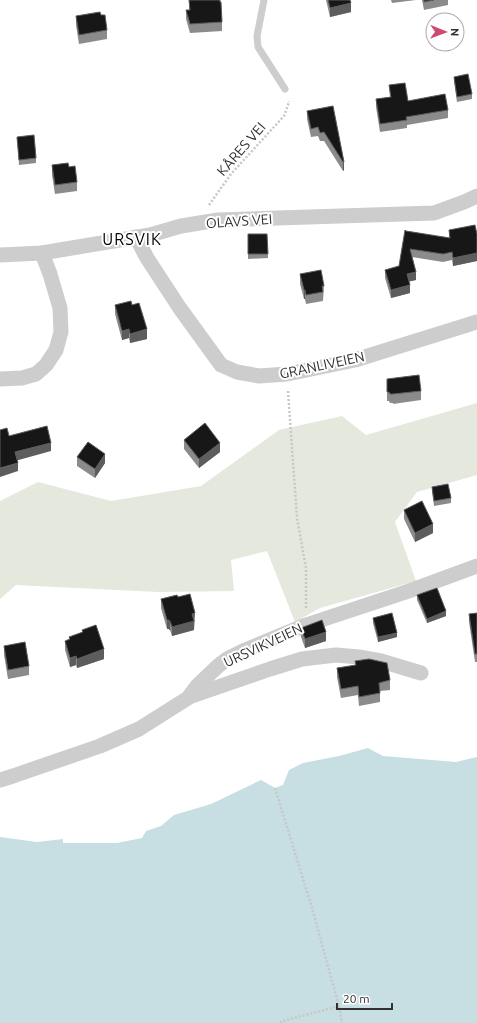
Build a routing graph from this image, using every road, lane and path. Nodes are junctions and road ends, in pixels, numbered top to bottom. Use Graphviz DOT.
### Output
graph roads {
  1 [pos="264,0"];
  2 [pos="285,88"];
  3 [pos="477,196"];
  4 [pos="204,223"];
  5 [pos="136,237"];
  6 [pos="42,253"];
  7 [pos="0,255"];
  8 [pos="477,322"];
  9 [pos="287,374"];
  10 [pos="0,379"];
  11 [pos="477,566"];
  12 [pos="306,625"];
  13 [pos="421,673"];
  14 [pos="188,698"];
  15 [pos="0,780"];
  16 [pos="275,788"];
  17 [pos="339,1006"];
  18 [pos="280,1023"];
  19 [pos="342,1023"];
  1 -- 2 [label="lane"];
  2 -- 4 [label="path, KÅRES VEI"];
  3 -- 4 [label="street, OLAVS VEI"];
  4 -- 5 [label="street, OLAVS VEI"];
  5 -- 6 [label="street, OLAVS VEI"];
  5 -- 9 [label="street, GRANLIVEIEN"];
  6 -- 7 [label="street, OLAVS VEI"];
  6 -- 10 [label="street"];
  8 -- 9 [label="street, GRANLIVEIEN"];
  9 -- 12 [label="path"];
  11 -- 12 [label="street, URSVIKVEIEN"];
  12 -- 14 [label="street, URSVIKVEIEN"];
  13 -- 14 [label="street"];
  14 -- 15 [label="street, URSVIKVEIEN"];
  16 -- 17 [label="path"];
  17 -- 18 [label="path"];
  17 -- 19 [label="path"];
}
